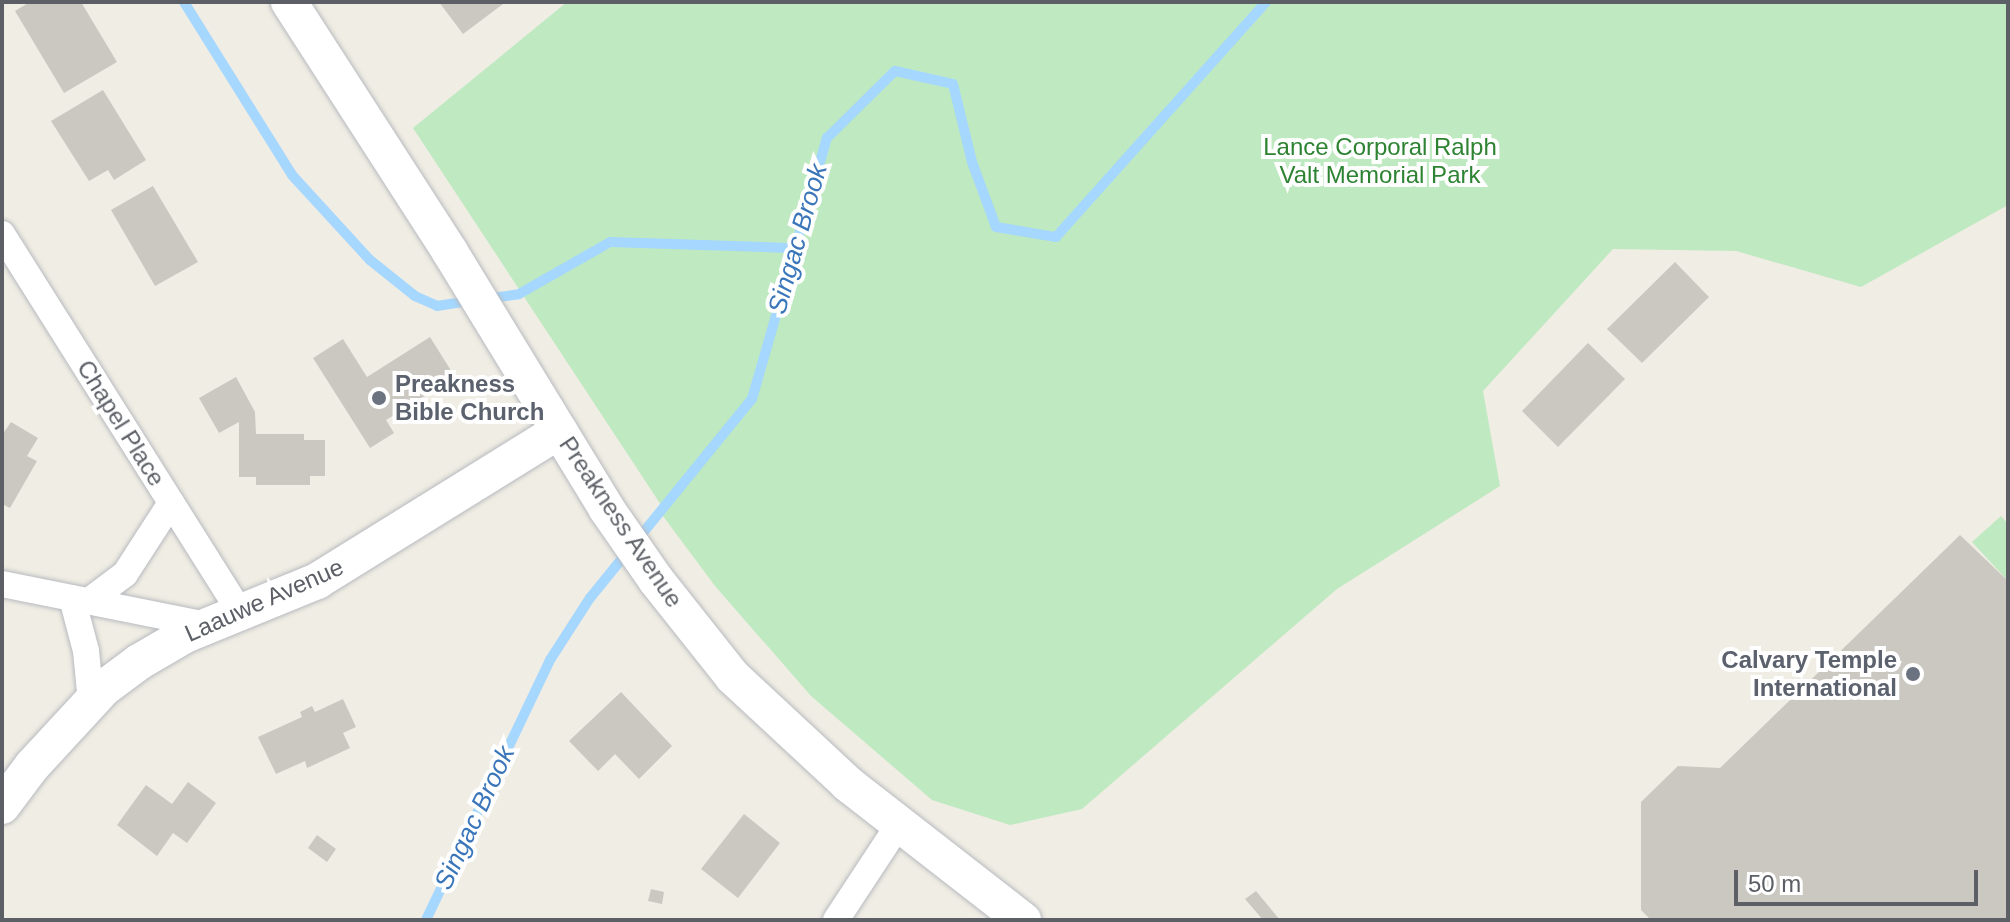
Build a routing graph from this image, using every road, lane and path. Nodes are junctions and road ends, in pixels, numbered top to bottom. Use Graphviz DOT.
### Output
graph roads {
  1 [pos="289,2"];
  2 [pos="2,234"];
  3 [pos="559,431"];
  4 [pos="171,503"];
  5 [pos="2,584"];
  6 [pos="80,599"];
  7 [pos="224,619"];
  8 [pos="91,702"];
  9 [pos="2,806"];
  10 [pos="899,824"];
  11 [pos="836,920"];
  12 [pos="1023,920"];
  1 -- 3 [label="main road, Preakness Avenue"];
  2 -- 4 [label="street, Chapel Place"];
  3 -- 7 [label="main road, Laauwe Avenue"];
  3 -- 10 [label="main road, Preakness Avenue"];
  4 -- 6 [label="street"];
  4 -- 7 [label="street, Chapel Place"];
  5 -- 6 [label="street"];
  6 -- 7 [label="street"];
  6 -- 8 [label="street"];
  7 -- 8 [label="main road, Laauwe Avenue"];
  8 -- 9 [label="main road, Laauwe Avenue"];
  10 -- 11 [label="street"];
  10 -- 12 [label="main road, Preakness Avenue"];
}
